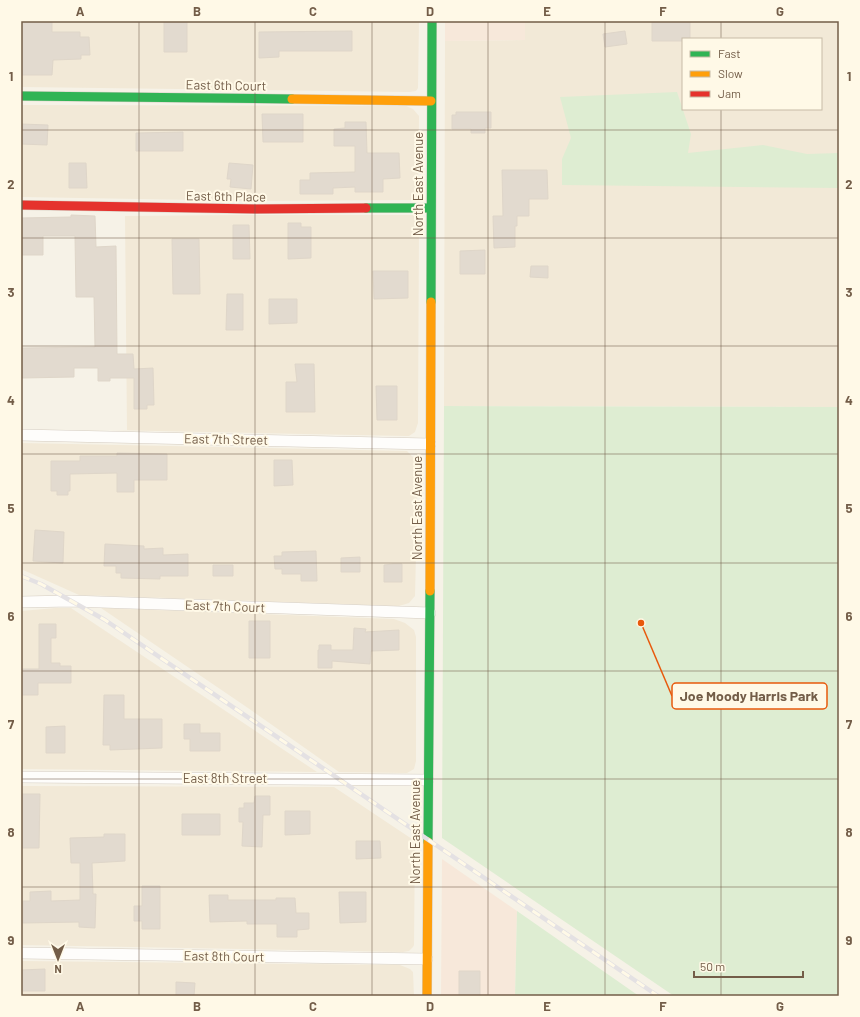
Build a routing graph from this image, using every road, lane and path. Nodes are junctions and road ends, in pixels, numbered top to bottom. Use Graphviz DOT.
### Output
graph roads {
  1 [pos="432,21"];
  2 [pos="21,96"];
  3 [pos="431,101"];
  4 [pos="21,205"];
  5 [pos="431,208"];
  6 [pos="21,435"];
  7 [pos="430,444"];
  8 [pos="21,602"];
  9 [pos="430,613"];
  10 [pos="21,778"];
  11 [pos="428,780"];
  12 [pos="21,953"];
  13 [pos="427,958"];
  14 [pos="427,996"];
  1 -- 3 [label="main road, North East Avenue"];
  2 -- 3 [label="main road, East 6th Court"];
  3 -- 5 [label="main road, North East Avenue"];
  4 -- 5 [label="main road, East 6th Place"];
  5 -- 7 [label="main road, North East Avenue"];
  6 -- 7 [label="street, East 7th Street"];
  7 -- 9 [label="main road, North East Avenue"];
  8 -- 9 [label="street, East 7th Court"];
  9 -- 11 [label="main road, North East Avenue"];
  10 -- 11 [label="street, East 8th Street"];
  11 -- 13 [label="main road, North East Avenue"];
  12 -- 13 [label="street, East 8th Court"];
  13 -- 14 [label="main road, North East Avenue"];
}
